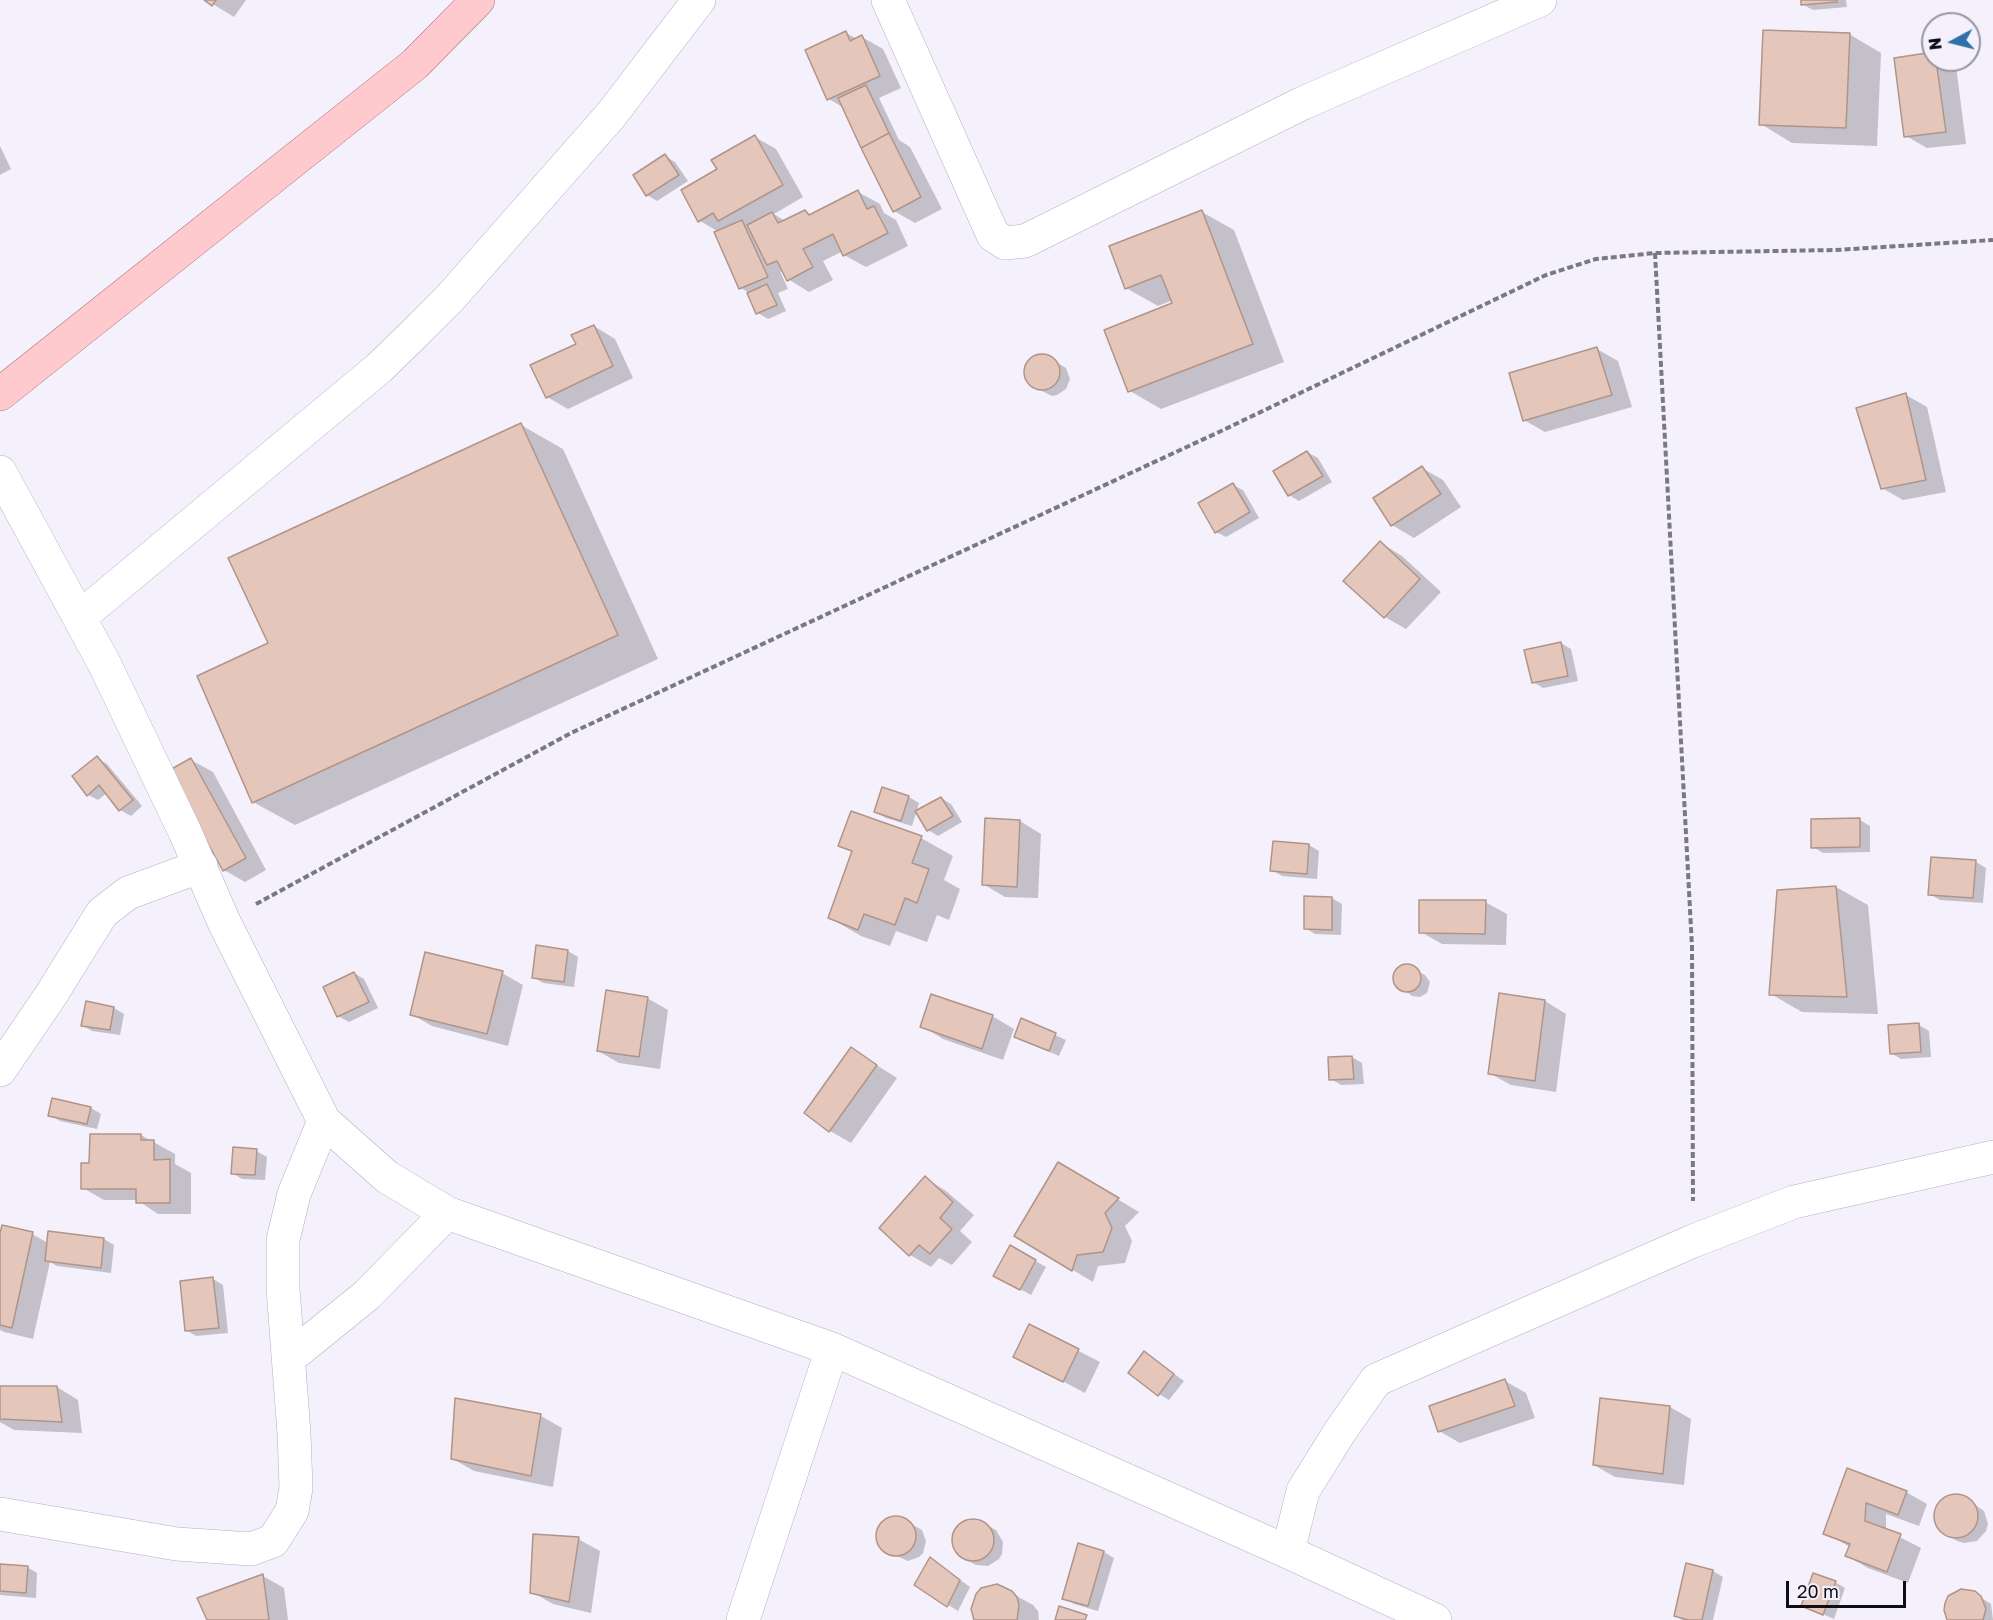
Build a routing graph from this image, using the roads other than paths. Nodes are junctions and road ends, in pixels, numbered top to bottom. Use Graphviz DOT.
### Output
graph roads {
  1 [pos="478,0"];
  2 [pos="699,0"];
  3 [pos="888,0"];
  4 [pos="1540,0"];
  5 [pos="0,394"];
  6 [pos="0,472"];
  7 [pos="80,617"];
  8 [pos="201,866"];
  9 [pos="0,1070"];
  10 [pos="324,1121"];
  11 [pos="1993,1157"];
  12 [pos="447,1213"];
  13 [pos="832,1349"];
  14 [pos="289,1358"];
  15 [pos="0,1514"];
  16 [pos="1288,1552"];
  17 [pos="743,1620"];
  18 [pos="1435,1620"];
  1 -- 5 [label="main road"];
  2 -- 7 [label="street"];
  3 -- 4 [label="street"];
  6 -- 7 [label="street"];
  7 -- 8 [label="street"];
  8 -- 9 [label="street"];
  8 -- 10 [label="street"];
  10 -- 12 [label="street"];
  10 -- 14 [label="street"];
  11 -- 16 [label="street"];
  12 -- 13 [label="street"];
  12 -- 14 [label="street"];
  13 -- 16 [label="street"];
  13 -- 17 [label="street"];
  14 -- 15 [label="street"];
  16 -- 18 [label="street"];
}
